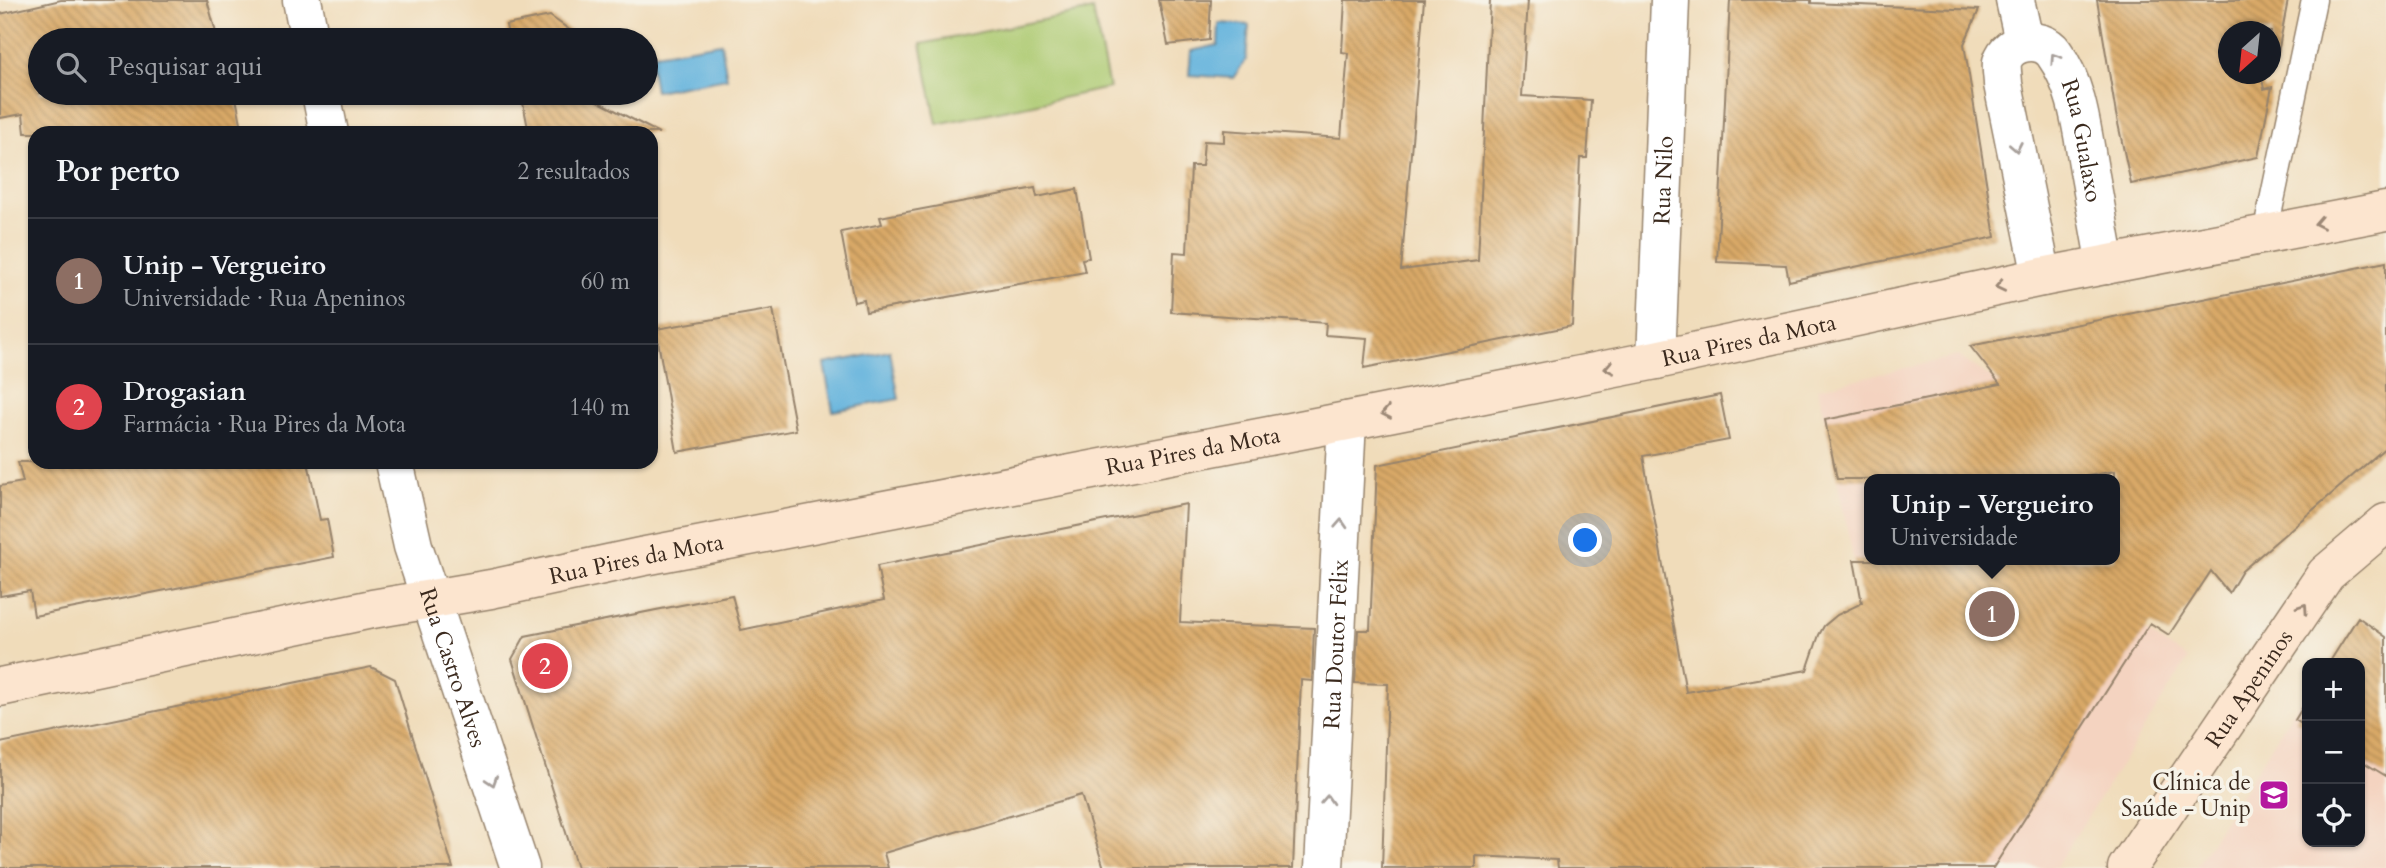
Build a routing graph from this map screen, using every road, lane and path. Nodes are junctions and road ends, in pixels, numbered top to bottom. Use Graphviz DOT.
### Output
graph roads {
  1 [pos="302,0"];
  2 [pos="1670,0"];
  3 [pos="2015,0"];
  4 [pos="2314,0"];
  5 [pos="308,28"];
  6 [pos="2024,41"];
  7 [pos="323,105"];
  8 [pos="327,126"];
  9 [pos="2386,211"];
  10 [pos="2265,234"];
  11 [pos="2106,265"];
  12 [pos="2042,277"];
  13 [pos="1656,359"];
  14 [pos="1347,421"];
  15 [pos="396,469"];
  16 [pos="2386,523"];
  17 [pos="431,600"];
  18 [pos="0,687"];
  19 [pos="520,868"];
  20 [pos="1324,868"];
  21 [pos="2127,868"];
  1 -- 5 [label="street"];
  2 -- 13 [label="street, Rua Nilo"];
  3 -- 6 [label="street"];
  4 -- 10 [label="lane"];
  11 -- 6 [label="street, Rua Gualaxo, one-way"];
  6 -- 12 [label="street, one-way"];
  7 -- 8 [label="street"];
  9 -- 10 [label="street, Rua Pires da Mota, one-way"];
  10 -- 11 [label="street, Rua Pires da Mota"];
  11 -- 12 [label="street, Rua Pires da Mota"];
  12 -- 13 [label="street, Rua Pires da Mota, one-way"];
  13 -- 14 [label="street, Rua Pires da Mota, one-way"];
  14 -- 17 [label="street, Rua Pires da Mota"];
  20 -- 14 [label="street, Rua Doutor Félix, one-way"];
  15 -- 17 [label="street, Rua Castro Alves"];
  21 -- 16 [label="street, Rua Apeninos, one-way"];
  17 -- 18 [label="street, Rua Pires da Mota"];
  17 -- 19 [label="street, Rua Castro Alves, one-way"];
}
